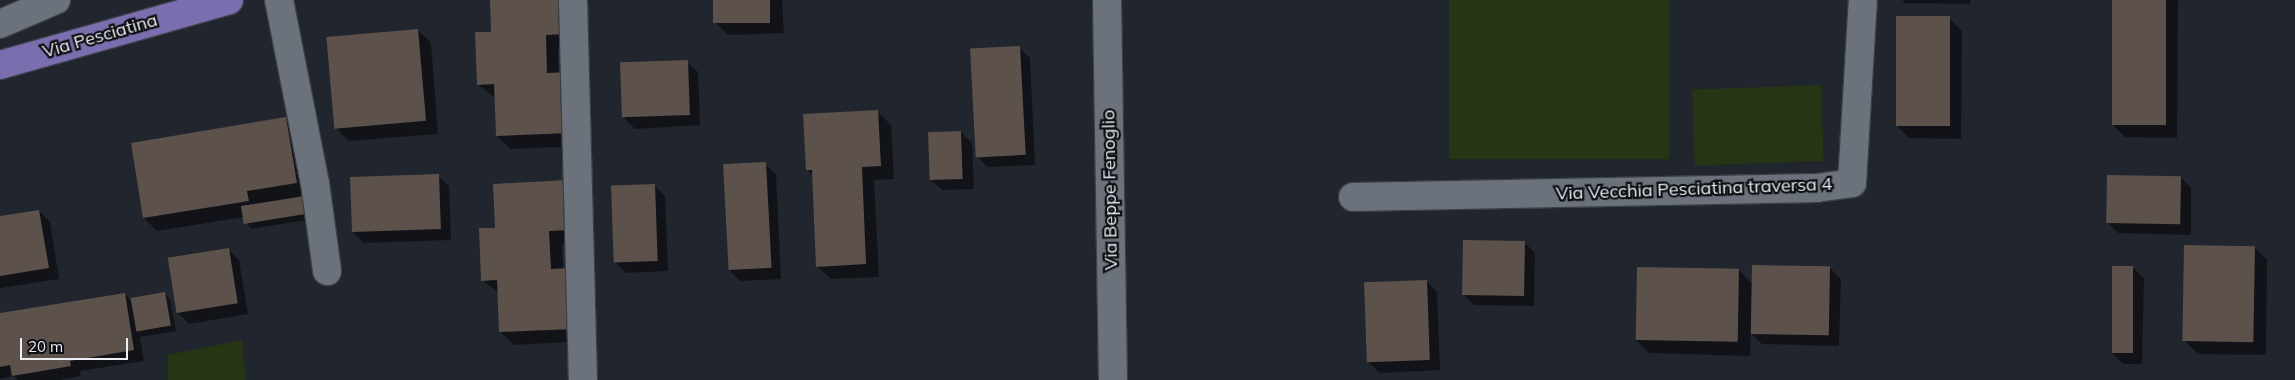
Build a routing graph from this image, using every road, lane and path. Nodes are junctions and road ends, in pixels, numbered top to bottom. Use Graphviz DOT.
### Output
graph roads {
  1 [pos="56,0"];
  2 [pos="229,0"];
  3 [pos="279,0"];
  4 [pos="573,0"];
  5 [pos="1107,0"];
  6 [pos="1863,0"];
  7 [pos="0,24"];
  8 [pos="0,65"];
  9 [pos="1353,197"];
  10 [pos="326,271"];
  11 [pos="582,380"];
  12 [pos="1113,380"];
  1 -- 7 [label="street"];
  2 -- 8 [label="main road, Via Pesciatina"];
  3 -- 10 [label="street"];
  4 -- 11 [label="street"];
  5 -- 12 [label="street, Via Beppe Fenoglio"];
  6 -- 9 [label="street, Via Vecchia Pesciatina traversa 4"];
}
